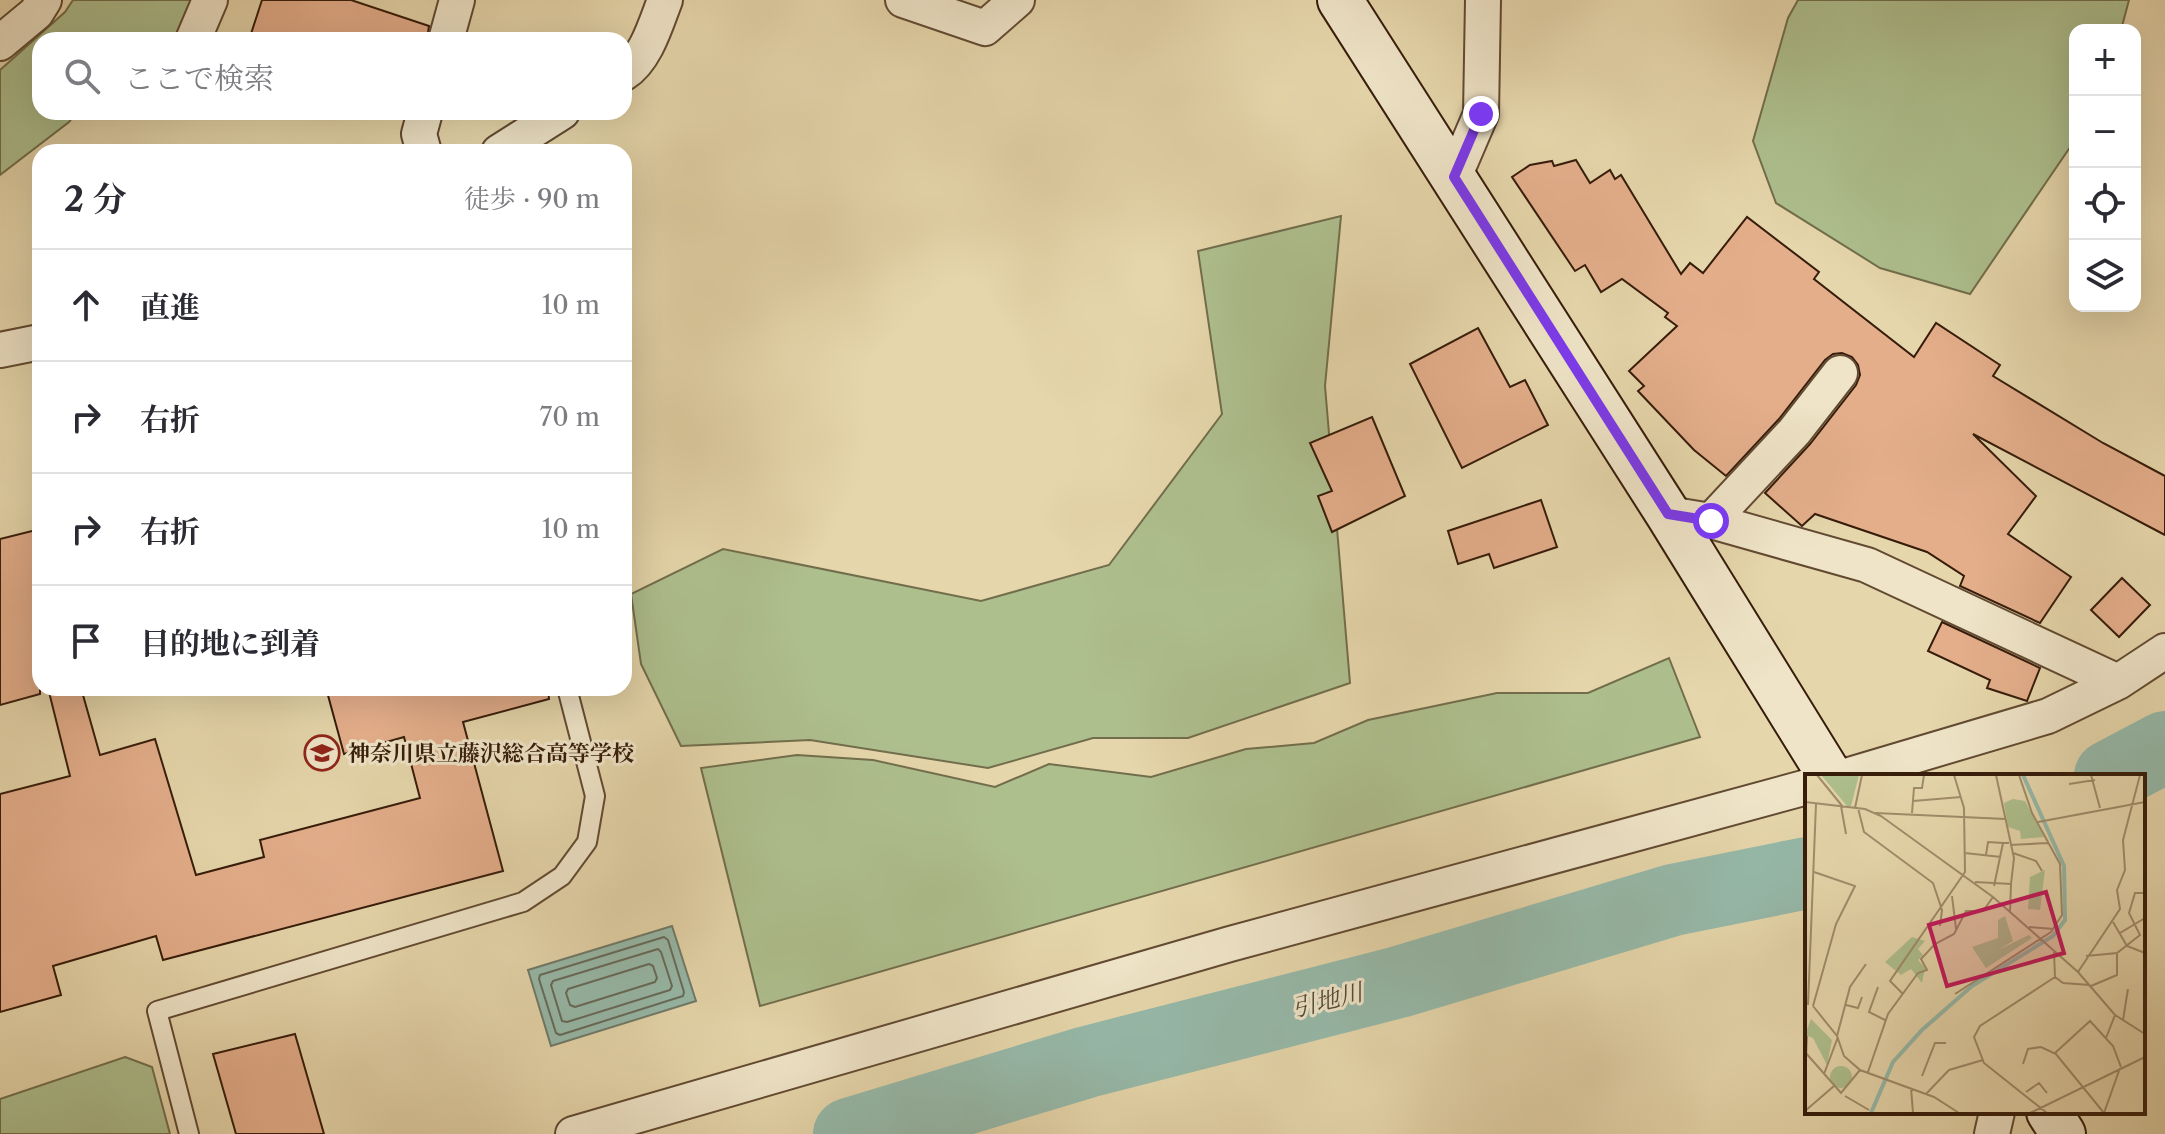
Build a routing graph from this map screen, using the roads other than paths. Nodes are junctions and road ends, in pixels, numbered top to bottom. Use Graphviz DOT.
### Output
graph roads {
  1 [pos="44,0"];
  2 [pos="210,0"];
  3 [pos="457,0"];
  4 [pos="665,0"];
  5 [pos="903,0"];
  6 [pos="1017,0"];
  7 [pos="1340,0"];
  8 [pos="1483,0"];
  9 [pos="196,32"];
  10 [pos="448,32"];
  11 [pos="0,43"];
  12 [pos="632,67"];
  13 [pos="423,120"];
  14 [pos="549,120"];
  15 [pos="422,144"];
  16 [pos="512,144"];
  17 [pos="1454,177"];
  18 [pos="32,344"];
  19 [pos="0,350"];
  20 [pos="1840,373"];
  21 [pos="1668,514"];
  22 [pos="1711,521"];
  23 [pos="2165,651"];
  24 [pos="2118,682"];
  25 [pos="569,696"];
  26 [pos="1829,774"];
  27 [pos="1853,774"];
  28 [pos="1805,788"];
  29 [pos="1997,1114"];
  30 [pos="2050,1114"];
  31 [pos="189,1134"];
  32 [pos="573,1134"];
  33 [pos="1992,1134"];
  34 [pos="2063,1134"];
  1 -- 11 [label="street"];
  2 -- 9 [label="street"];
  3 -- 10 [label="street"];
  4 -- 12 [label="street"];
  5 -- 6 [label="street"];
  7 -- 17 [label="street"];
  8 -- 17 [label="street"];
  13 -- 15 [label="street"];
  14 -- 16 [label="street"];
  17 -- 21 [label="street"];
  18 -- 19 [label="street"];
  20 -- 22 [label="street"];
  21 -- 22 [label="street"];
  21 -- 26 [label="street"];
  22 -- 24 [label="street"];
  23 -- 24 [label="street"];
  24 -- 27 [label="street"];
  25 -- 31 [label="lane"];
  28 -- 32 [label="street"];
  29 -- 33 [label="street"];
  30 -- 34 [label="street"];
}
